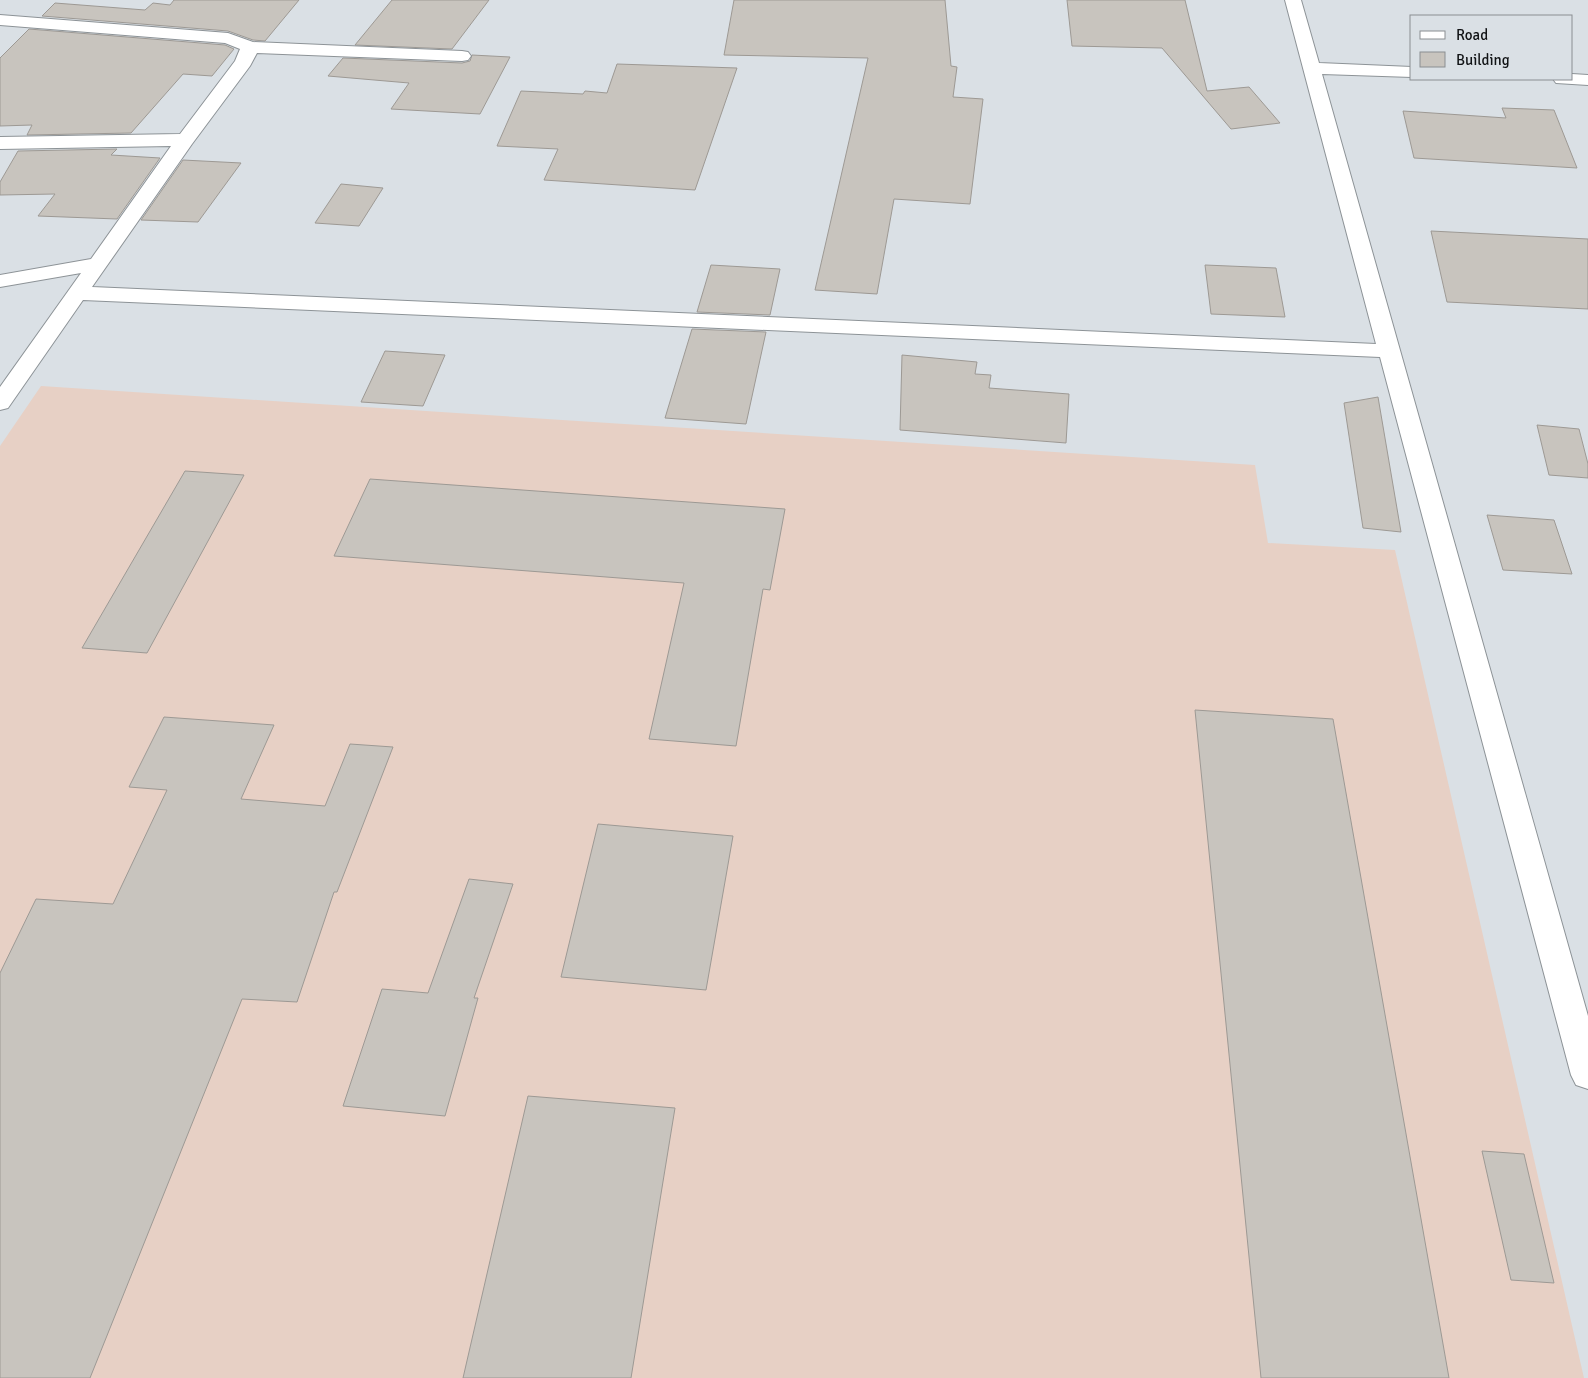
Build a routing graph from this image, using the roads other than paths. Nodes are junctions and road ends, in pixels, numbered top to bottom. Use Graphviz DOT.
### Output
graph roads {
  1 [pos="1292,0"];
  2 [pos="0,20"];
  3 [pos="250,47"];
  4 [pos="462,56"];
  5 [pos="1312,68"];
  6 [pos="1410,72"];
  7 [pos="1573,79"];
  8 [pos="1588,80"];
  9 [pos="185,140"];
  10 [pos="0,143"];
  11 [pos="97,264"];
  12 [pos="0,280"];
  13 [pos="77,293"];
  14 [pos="1390,351"];
  15 [pos="0,403"];
  16 [pos="1588,1075"];
  1 -- 5 [label="street"];
  2 -- 3 [label="street"];
  3 -- 4 [label="street"];
  3 -- 9 [label="street"];
  5 -- 6 [label="street"];
  5 -- 14 [label="street"];
  7 -- 8 [label="street"];
  9 -- 10 [label="street"];
  9 -- 11 [label="street"];
  11 -- 12 [label="street"];
  11 -- 13 [label="street"];
  13 -- 14 [label="street"];
  13 -- 15 [label="street"];
  14 -- 16 [label="street"];
}
